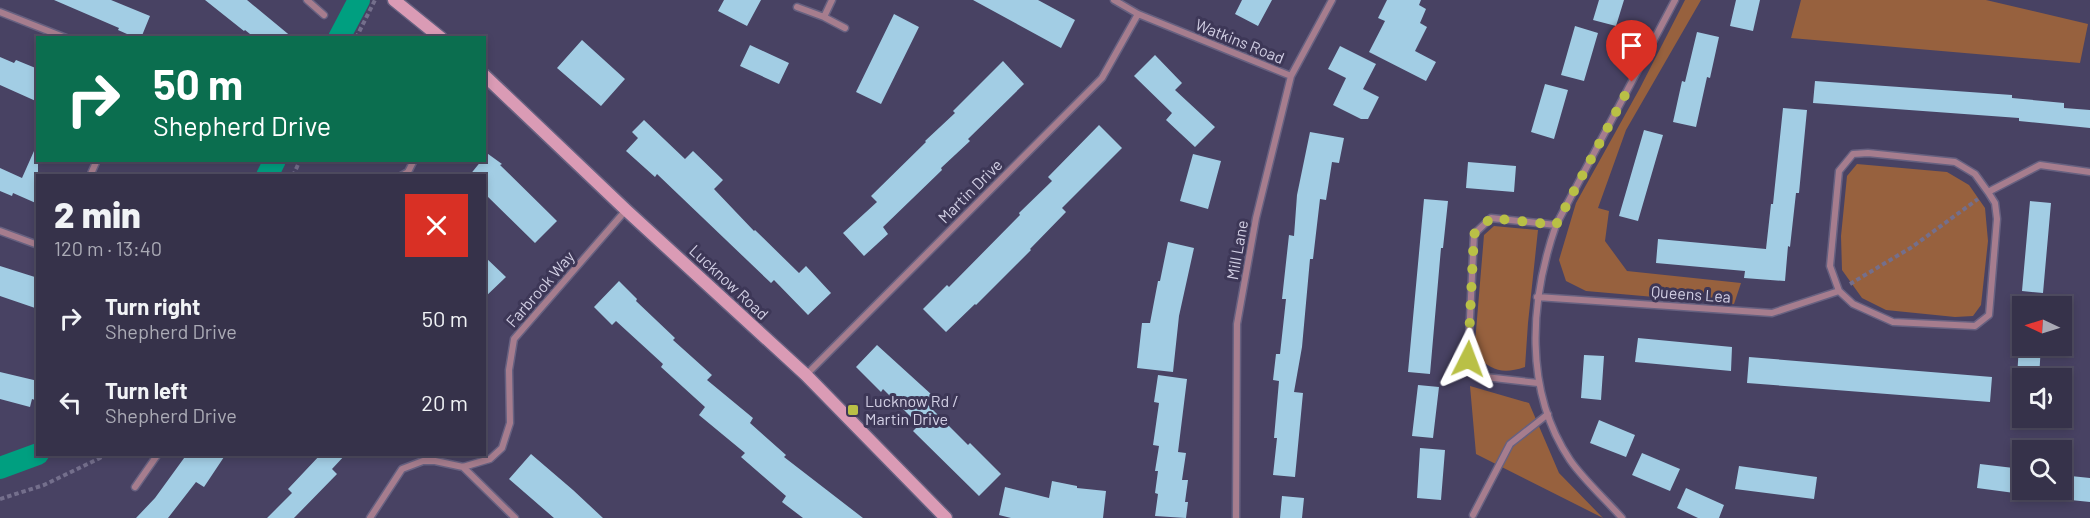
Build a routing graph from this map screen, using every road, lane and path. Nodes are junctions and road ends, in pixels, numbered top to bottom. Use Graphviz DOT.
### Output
graph roads {
  1 [pos="307,0"];
  2 [pos="375,0"];
  3 [pos="832,0"];
  4 [pos="1114,0"];
  5 [pos="1332,0"];
  6 [pos="1675,0"];
  7 [pos="395,1"];
  8 [pos="797,7"];
  9 [pos="0,12"];
  10 [pos="1138,14"];
  11 [pos="324,15"];
  12 [pos="824,17"];
  13 [pos="845,28"];
  14 [pos="61,36"];
  15 [pos="357,36"];
  16 [pos="439,36"];
  17 [pos="1291,76"];
  18 [pos="486,77"];
  19 [pos="413,162"];
  20 [pos="2090,171"];
  21 [pos="404,174"];
  22 [pos="1988,192"];
  23 [pos="626,210"];
  24 [pos="1556,225"];
  25 [pos="0,231"];
  26 [pos="36,243"];
  27 [pos="1839,291"];
  28 [pos="1538,297"];
  29 [pos="806,375"];
  30 [pos="1538,383"];
  31 [pos="1548,414"];
  32 [pos="101,456"];
  33 [pos="157,456"];
  34 [pos="463,467"];
  35 [pos="135,486"];
  36 [pos="0,499"];
  37 [pos="1473,515"];
  38 [pos="370,518"];
  39 [pos="515,518"];
  40 [pos="946,518"];
  41 [pos="1236,518"];
  42 [pos="1622,518"];
  1 -- 11 [label="street"];
  2 -- 15 [label="path"];
  3 -- 12 [label="street"];
  4 -- 10 [label="street, Watkins Road"];
  5 -- 17 [label="street, Mill Lane"];
  6 -- 24 [label="street"];
  7 -- 16 [label="street"];
  8 -- 12 [label="street"];
  9 -- 14 [label="street"];
  10 -- 17 [label="street, Watkins Road"];
  10 -- 29 [label="street, Martin Drive"];
  12 -- 13 [label="street"];
  17 -- 41 [label="street, Mill Lane"];
  18 -- 23 [label="street, Lucknow Road"];
  19 -- 21 [label="street"];
  20 -- 22 [label="street"];
  22 -- 27 [label="path"];
  22 -- 27 [label="street"];
  22 -- 27 [label="street"];
  23 -- 29 [label="street, Lucknow Road"];
  23 -- 34 [label="street, Farbrook Way"];
  24 -- 28 [label="street"];
  24 -- 30 [label="street"];
  25 -- 26 [label="street"];
  27 -- 28 [label="street, Queens Lea"];
  28 -- 30 [label="street"];
  29 -- 40 [label="street, Lucknow Road"];
  30 -- 31 [label="street"];
  31 -- 37 [label="street"];
  31 -- 42 [label="street"];
  32 -- 36 [label="path"];
  33 -- 35 [label="street"];
  34 -- 38 [label="street, Farbrook Way"];
  34 -- 39 [label="street"];
}
